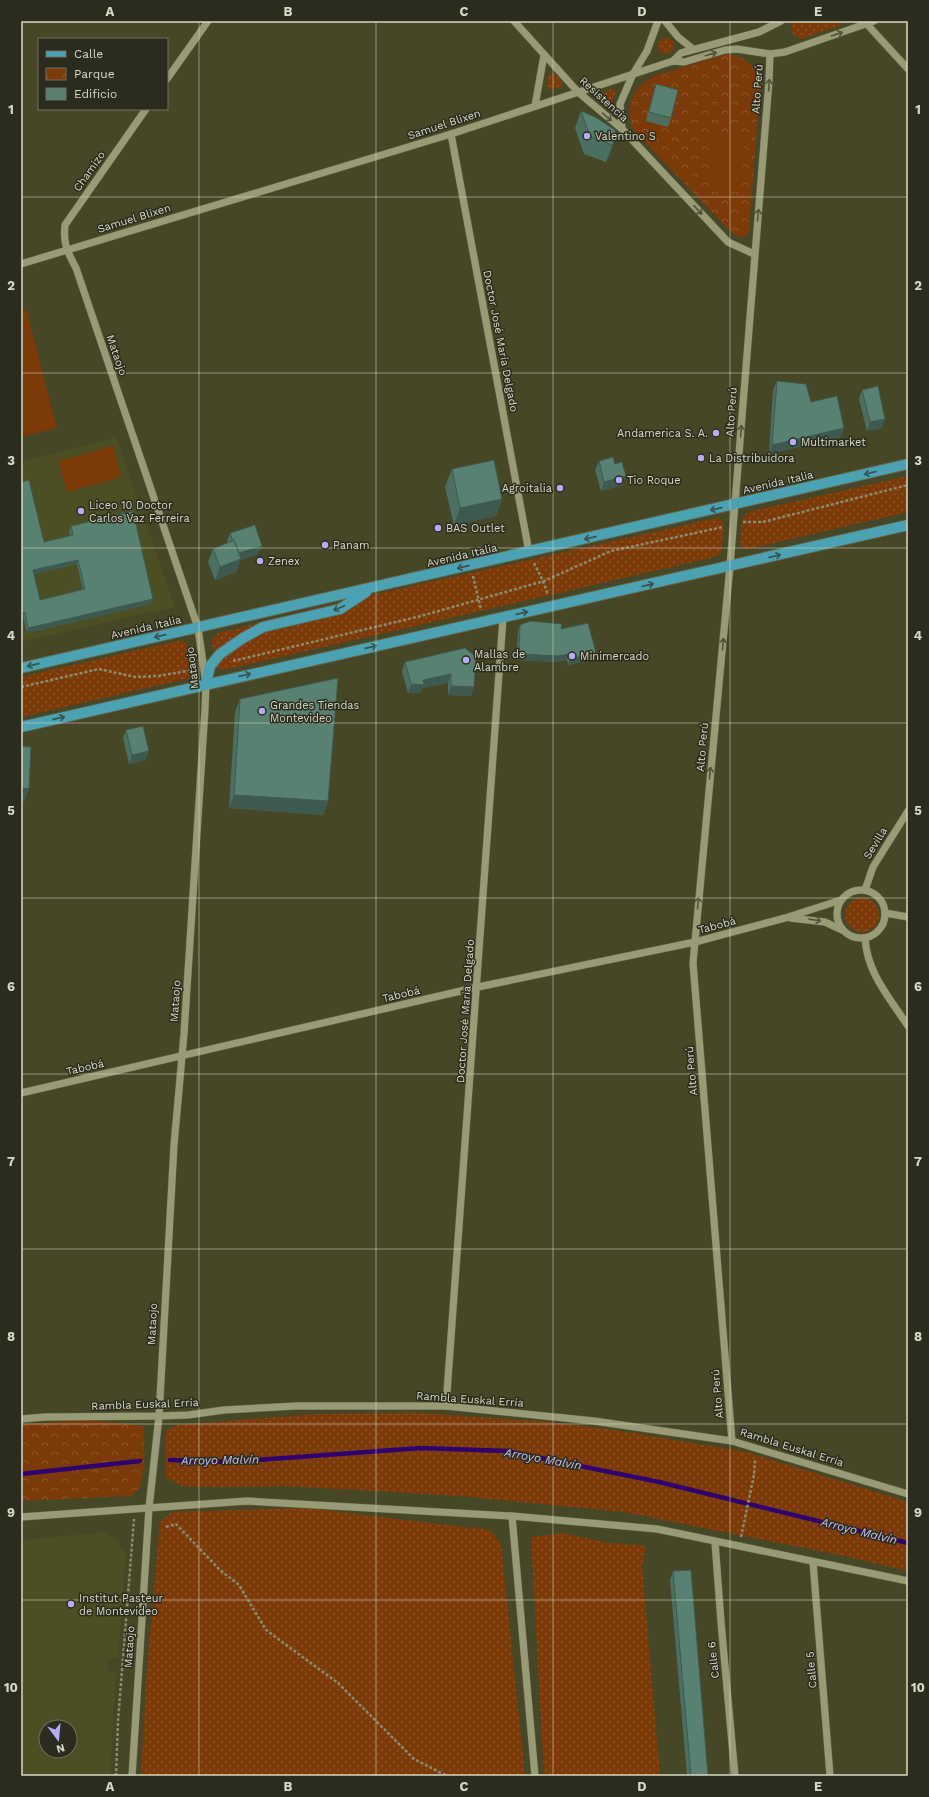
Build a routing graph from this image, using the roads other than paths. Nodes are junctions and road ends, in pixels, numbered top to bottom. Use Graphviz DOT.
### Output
graph roads {
  1 [pos="208,21"];
  2 [pos="514,21"];
  3 [pos="658,21"];
  4 [pos="665,21"];
  5 [pos="781,21"];
  6 [pos="874,21"];
  7 [pos="865,23"];
  8 [pos="693,49"];
  9 [pos="770,54"];
  10 [pos="544,55"];
  11 [pos="673,61"];
  12 [pos="908,69"];
  13 [pos="633,74"];
  14 [pos="168,78"];
  15 [pos="578,92"];
  16 [pos="535,106"];
  17 [pos="145,110"];
  18 [pos="622,129"];
  19 [pos="452,134"];
  20 [pos="66,250"];
  21 [pos="754,254"];
  22 [pos="21,264"];
  23 [pos="908,464"];
  24 [pos="735,504"];
  25 [pos="908,525"];
  26 [pos="529,552"];
  27 [pos="730,566"];
  28 [pos="373,588"];
  29 [pos="503,618"];
  30 [pos="198,628"];
  31 [pos="207,667"];
  32 [pos="21,668"];
  33 [pos="206,684"];
  34 [pos="21,727"];
  35 [pos="908,811"];
  36 [pos="865,890"];
  37 [pos="841,900"];
  38 [pos="885,913"];
  39 [pos="908,917"];
  40 [pos="785,918"];
  41 [pos="842,930"];
  42 [pos="865,938"];
  43 [pos="694,942"];
  44 [pos="478,987"];
  45 [pos="908,1026"];
  46 [pos="182,1057"];
  47 [pos="21,1093"];
  48 [pos="446,1406"];
  49 [pos="159,1416"];
  50 [pos="21,1419"];
  51 [pos="732,1441"];
  52 [pos="908,1494"];
  53 [pos="149,1508"];
  54 [pos="512,1516"];
  55 [pos="21,1517"];
  56 [pos="715,1542"];
  57 [pos="813,1562"];
  58 [pos="908,1581"];
  59 [pos="132,1776"];
  60 [pos="535,1776"];
  61 [pos="735,1776"];
  62 [pos="830,1776"];
  1 -- 14 [label="street"];
  2 -- 10 [label="street, Resistencia"];
  3 -- 13 [label="street"];
  4 -- 8 [label="street"];
  5 -- 8 [label="street"];
  6 -- 7 [label="street, Samuel Blixen"];
  9 -- 7 [label="street, Samuel Blixen, one-way"];
  7 -- 12 [label="street"];
  8 -- 11 [label="street"];
  11 -- 9 [label="street, Samuel Blixen, one-way"];
  21 -- 9 [label="street, Alto Perú, one-way"];
  10 -- 15 [label="street, Resistencia"];
  10 -- 16 [label="street"];
  11 -- 13 [label="street, Samuel Blixen"];
  13 -- 15 [label="street, Samuel Blixen"];
  13 -- 18 [label="street"];
  15 -- 16 [label="street, Samuel Blixen"];
  15 -- 18 [label="street, Resistencia, one-way"];
  16 -- 19 [label="street, Samuel Blixen"];
  17 -- 20 [label="street, Chamizo"];
  18 -- 21 [label="street, Resistencia, one-way"];
  19 -- 20 [label="street, Samuel Blixen"];
  19 -- 26 [label="street, Doctor José María Delgado"];
  20 -- 22 [label="street, Samuel Blixen"];
  20 -- 30 [label="street, Mataojo"];
  24 -- 21 [label="street, Alto Perú, one-way"];
  23 -- 24 [label="main road, Avenida Italia, one-way"];
  24 -- 26 [label="main road, Avenida Italia, one-way"];
  24 -- 27 [label="street, Alto Perú"];
  27 -- 25 [label="main road, one-way"];
  26 -- 28 [label="main road, Avenida Italia, one-way"];
  29 -- 27 [label="main road, one-way"];
  43 -- 27 [label="street, Alto Perú, one-way"];
  28 -- 30 [label="main road, Avenida Italia"];
  28 -- 31 [label="main road, one-way"];
  33 -- 29 [label="main road, one-way"];
  29 -- 44 [label="street, Doctor José María Delgado"];
  30 -- 31 [label="street, Mataojo"];
  30 -- 32 [label="main road, Avenida Italia, one-way"];
  31 -- 33 [label="main road"];
  34 -- 33 [label="main road, one-way"];
  33 -- 46 [label="street, Mataojo"];
  35 -- 36 [label="street, Sevilla"];
  36 -- 37 [label="street, Tabobá"];
  36 -- 38 [label="street"];
  37 -- 40 [label="street, Tabobá"];
  37 -- 41 [label="street"];
  38 -- 39 [label="street"];
  38 -- 42 [label="street"];
  40 -- 41 [label="street, Tabobá, one-way"];
  40 -- 43 [label="street, Tabobá"];
  41 -- 42 [label="street, Tabobá"];
  42 -- 45 [label="street"];
  43 -- 44 [label="street, Tabobá"];
  43 -- 51 [label="street, Alto Perú"];
  44 -- 46 [label="street, Tabobá"];
  44 -- 48 [label="street, Doctor José María Delgado"];
  46 -- 47 [label="street, Tabobá"];
  46 -- 49 [label="street, Mataojo"];
  48 -- 49 [label="street, Rambla Euskal Erría"];
  48 -- 51 [label="street, Rambla Euskal Erría"];
  49 -- 50 [label="street, Rambla Euskal Erría"];
  49 -- 53 [label="street, Mataojo"];
  51 -- 52 [label="street, Rambla Euskal Erría"];
  53 -- 54 [label="street"];
  53 -- 55 [label="street"];
  53 -- 59 [label="street, Mataojo"];
  54 -- 56 [label="street"];
  54 -- 60 [label="street"];
  56 -- 57 [label="street"];
  56 -- 61 [label="street, Calle 6"];
  57 -- 58 [label="street"];
  57 -- 62 [label="street, Calle 5"];
}
